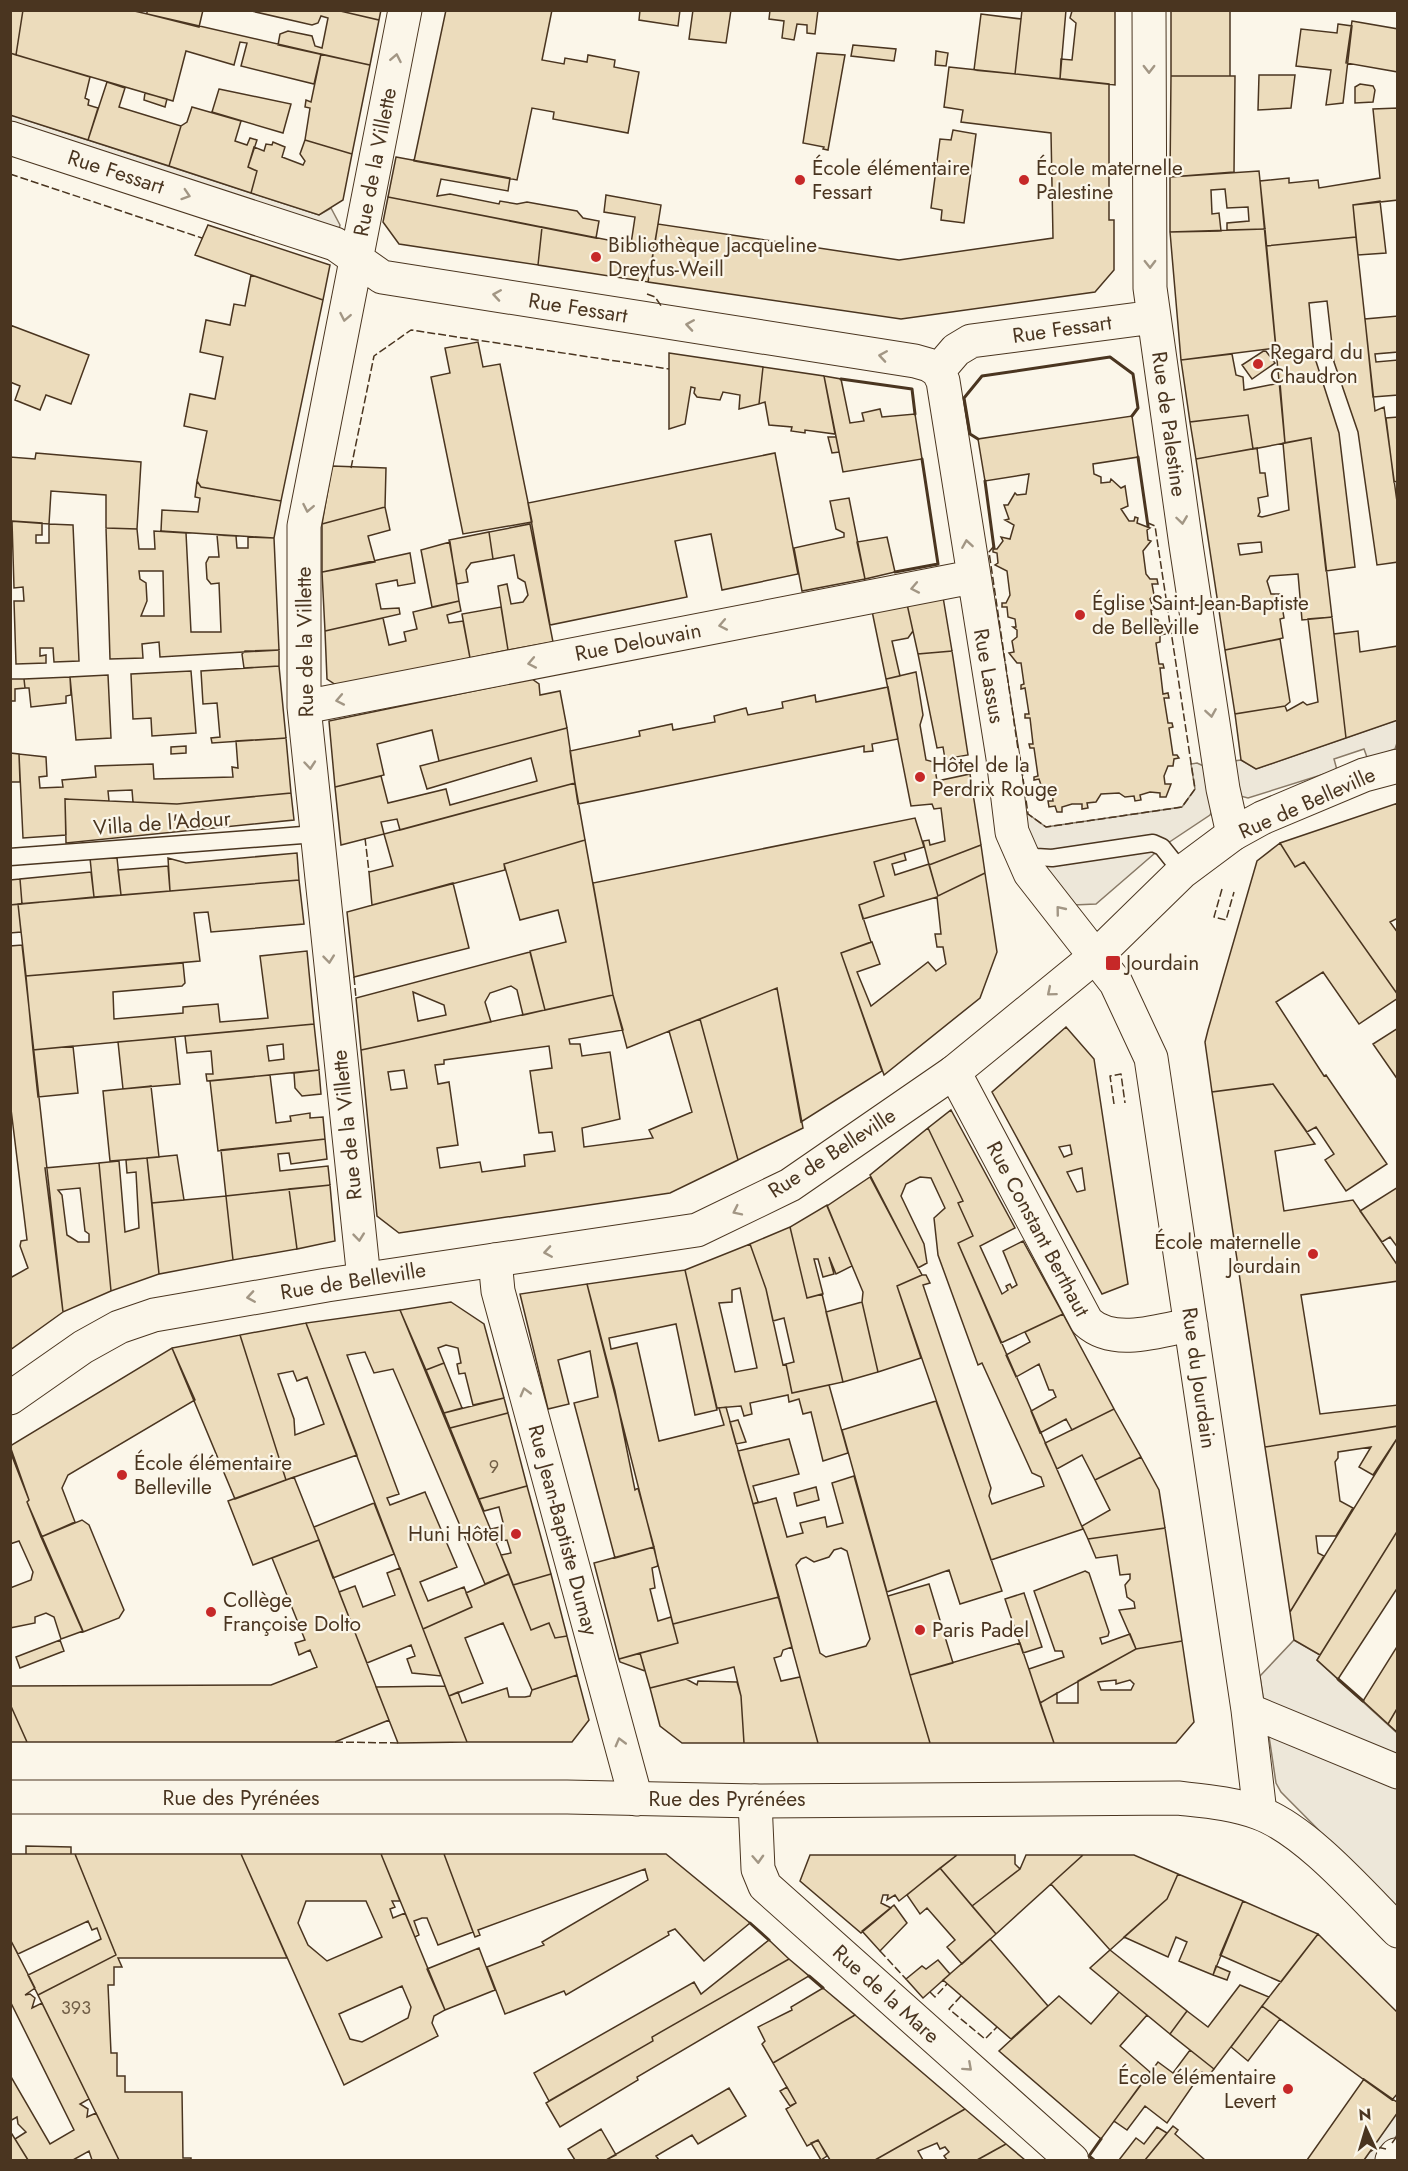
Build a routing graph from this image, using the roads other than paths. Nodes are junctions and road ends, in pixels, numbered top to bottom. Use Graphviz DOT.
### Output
graph roads {
  1 [pos="405,10"];
  2 [pos="1149,10"];
  3 [pos="10,138"];
  4 [pos="356,259"];
  5 [pos="1154,317"];
  6 [pos="938,371"];
  7 [pos="972,577"];
  8 [pos="304,707"];
  9 [pos="1398,766"];
  10 [pos="316,834"];
  11 [pos="1233,834"];
  12 [pos="1019,851"];
  13 [pos="10,857"];
  14 [pos="1182,872"];
  15 [pos="1097,955"];
  16 [pos="954,1072"];
  17 [pos="495,1260"];
  18 [pos="364,1279"];
  19 [pos="1191,1325"];
  20 [pos="10,1398"];
  21 [pos="1246,1701"];
  22 [pos="1398,1772"];
  23 [pos="10,1797"];
  24 [pos="636,1799"];
  25 [pos="755,1801"];
  26 [pos="1260,1813"];
  27 [pos="1398,1931"];
  28 [pos="1072,2160"];
  4 -- 1 [label="street, Rue de la Villette, one-way"];
  2 -- 5 [label="street, Rue de Palestine, one-way"];
  3 -- 4 [label="street, Rue Fessart, one-way"];
  6 -- 4 [label="street, Rue Fessart, one-way"];
  4 -- 8 [label="street, Rue de la Villette, one-way"];
  5 -- 6 [label="street, Rue Fessart"];
  5 -- 11 [label="street, Rue de Palestine, one-way"];
  7 -- 6 [label="street, Rue Lassus, one-way"];
  7 -- 8 [label="street, Rue Delouvain, one-way"];
  7 -- 12 [label="street, Rue Lassus"];
  8 -- 10 [label="street, Rue de la Villette, one-way"];
  9 -- 11 [label="street, Rue de Belleville"];
  10 -- 13 [label="lane, Villa de l'Adour"];
  10 -- 18 [label="street, Rue de la Villette, one-way"];
  11 -- 14 [label="street, Rue de Belleville"];
  12 -- 14 [label="lane"];
  15 -- 12 [label="street, Rue Lassus, one-way"];
  14 -- 15 [label="street, Rue de Belleville"];
  15 -- 16 [label="street, Rue de Belleville, one-way"];
  15 -- 19 [label="street, Rue du Jourdain"];
  16 -- 17 [label="street, Rue de Belleville, one-way"];
  16 -- 19 [label="street, Rue Constant Berthaut"];
  17 -- 18 [label="street, Rue de Belleville"];
  24 -- 17 [label="street, Rue Jean-Baptiste Dumay, one-way"];
  18 -- 20 [label="street, Rue de Belleville, one-way"];
  19 -- 21 [label="street, Rue du Jourdain"];
  21 -- 22 [label="street"];
  21 -- 26 [label="street, Rue du Jourdain"];
  23 -- 24 [label="street, Rue des Pyrénées"];
  24 -- 25 [label="street, Rue des Pyrénées"];
  25 -- 26 [label="street, Rue des Pyrénées"];
  25 -- 28 [label="street, Rue de la Mare, one-way"];
  26 -- 27 [label="street, Rue des Pyrénées"];
}
